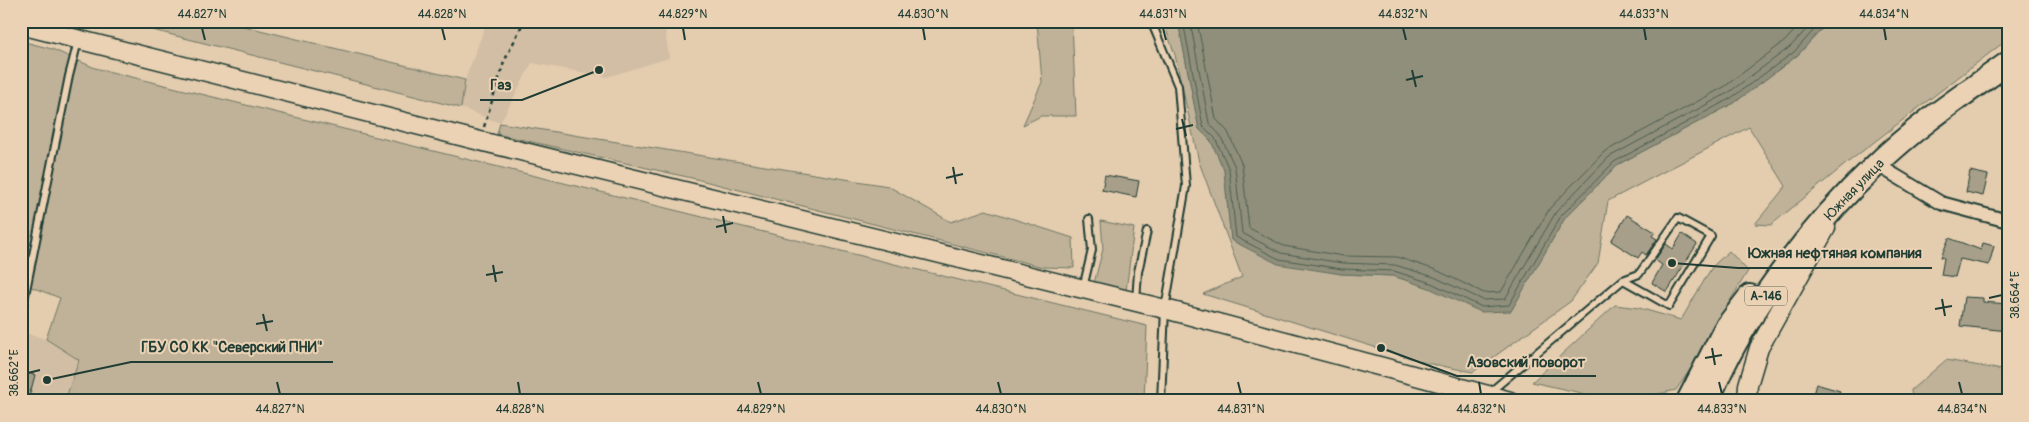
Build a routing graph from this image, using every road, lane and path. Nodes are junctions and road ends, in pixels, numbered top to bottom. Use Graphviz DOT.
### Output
graph roads {
  1 [pos="524,21"];
  2 [pos="1151,21"];
  3 [pos="21,25"];
  4 [pos="78,40"];
  5 [pos="2008,63"];
  6 [pos="480,141"];
  7 [pos="1872,169"];
  8 [pos="1841,201"];
  9 [pos="1089,219"];
  10 [pos="2008,221"];
  11 [pos="1147,231"];
  12 [pos="1623,280"];
  13 [pos="1082,289"];
  14 [pos="1136,302"];
  15 [pos="1165,309"];
  16 [pos="21,315"];
  17 [pos="1488,394"];
  18 [pos="1161,401"];
  19 [pos="1510,401"];
  20 [pos="1688,401"];
  21 [pos="1708,401"];
  22 [pos="1747,401"];
  1 -- 6 [label="path"];
  2 -- 15 [label="lane"];
  3 -- 4 [label="street"];
  4 -- 6 [label="street"];
  4 -- 16 [label="lane"];
  5 -- 7 [label="highway, Южная улица / А-146"];
  6 -- 13 [label="street"];
  7 -- 8 [label="highway, Южная улица / А-146"];
  7 -- 10 [label="street"];
  7 -- 20 [label="highway"];
  8 -- 21 [label="highway, Южная улица / А-146"];
  8 -- 22 [label="street"];
  9 -- 13 [label="lane"];
  11 -- 14 [label="lane"];
  12 -- 12 [label="lane"];
  12 -- 17 [label="lane"];
  13 -- 14 [label="street"];
  14 -- 15 [label="street"];
  15 -- 17 [label="street"];
  15 -- 18 [label="lane"];
  17 -- 19 [label="street"];
}
